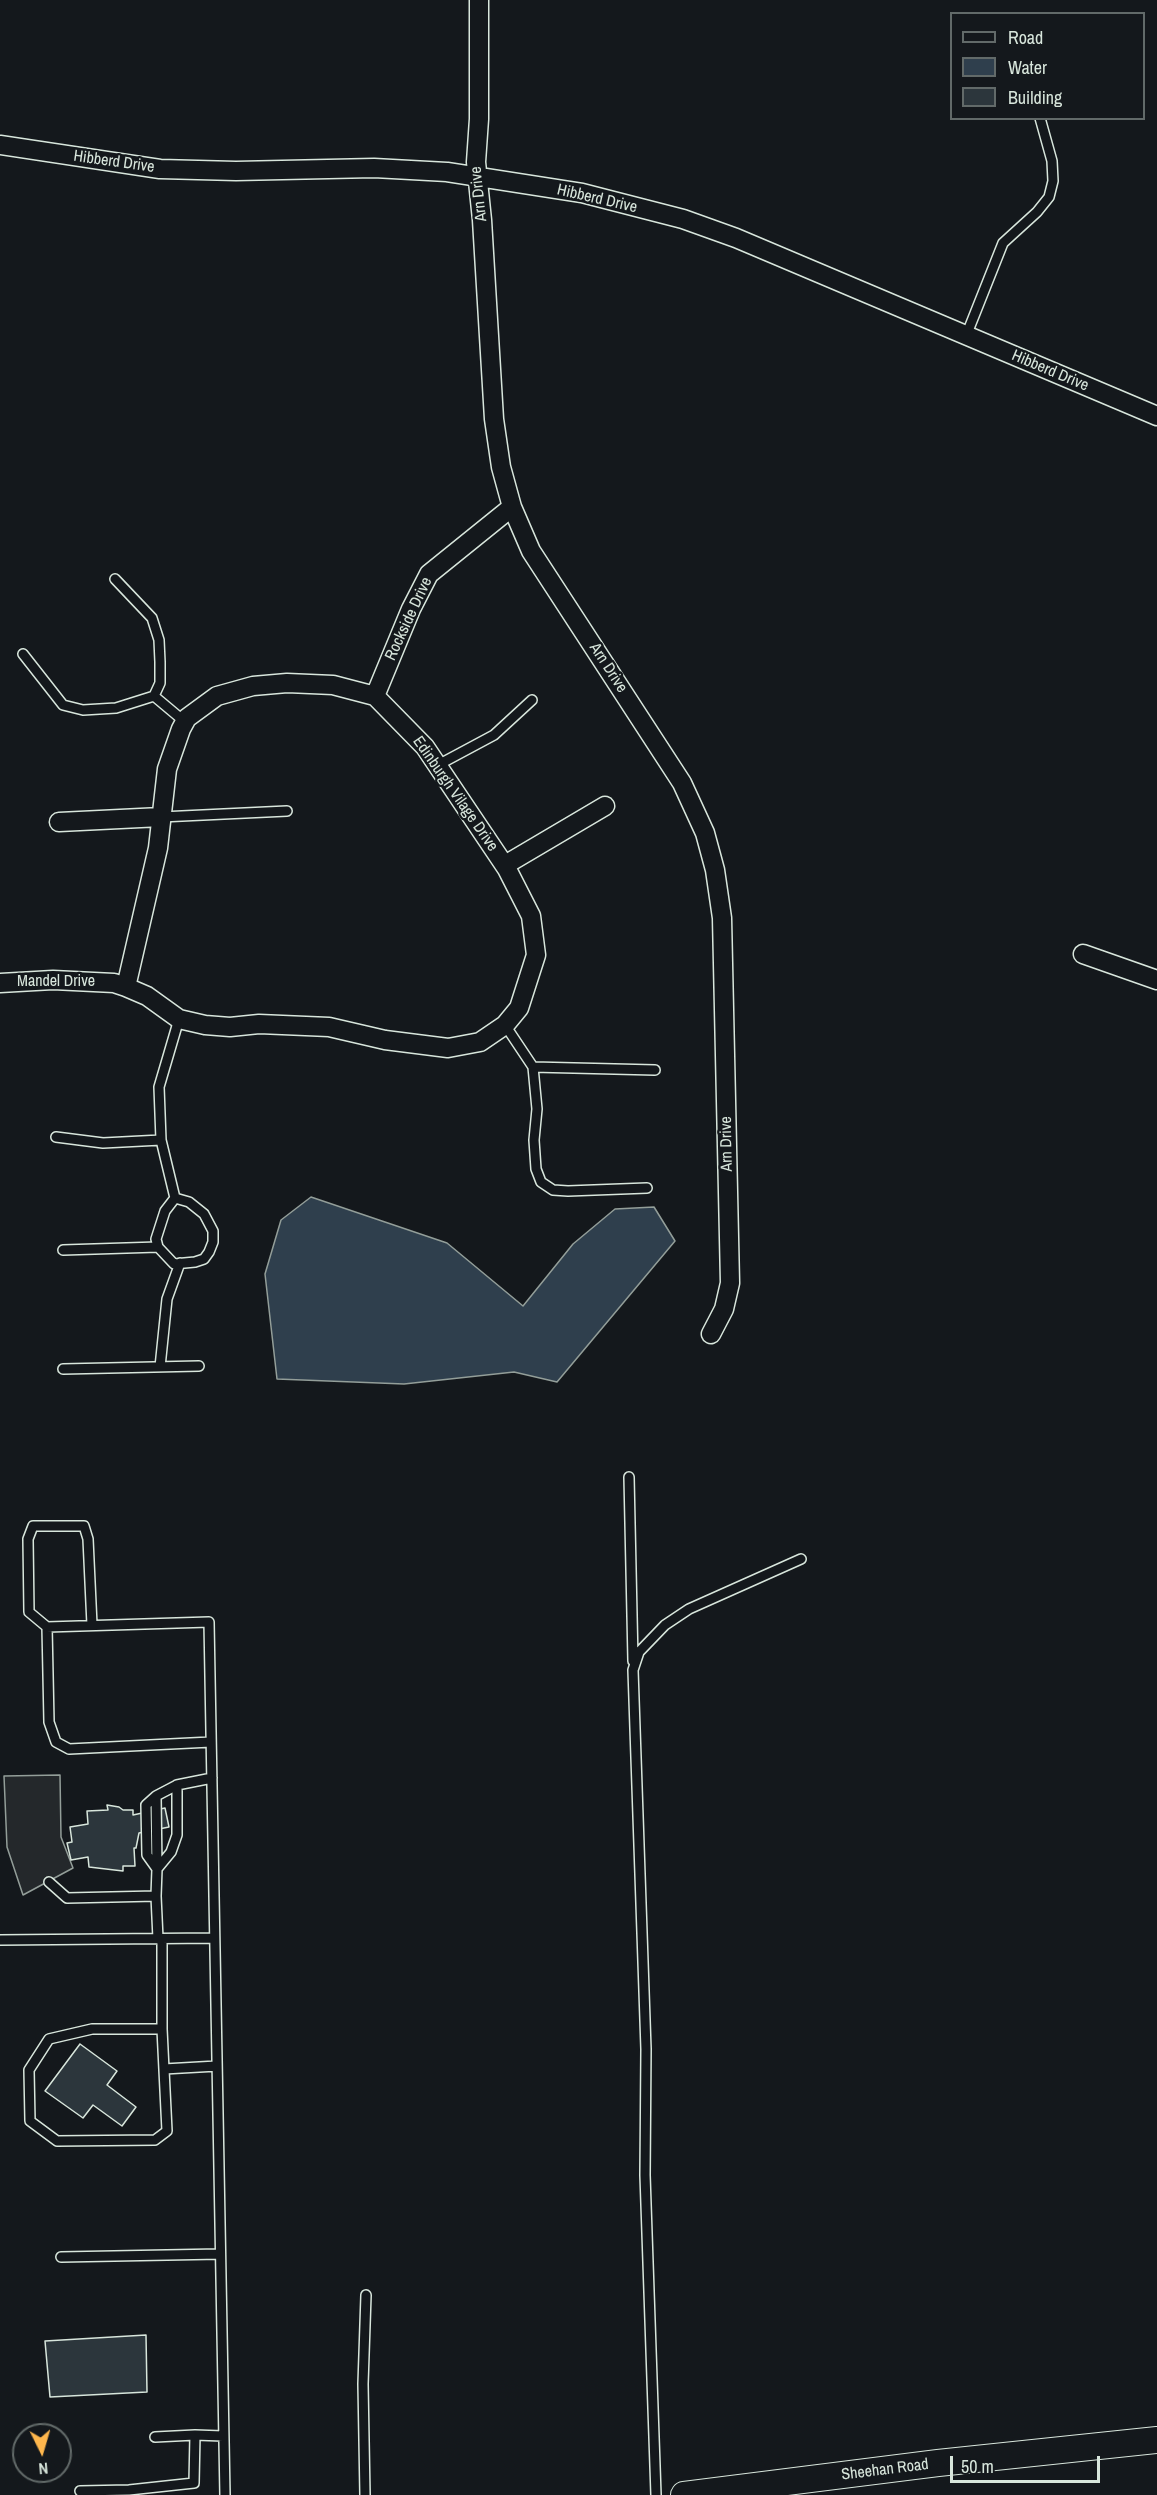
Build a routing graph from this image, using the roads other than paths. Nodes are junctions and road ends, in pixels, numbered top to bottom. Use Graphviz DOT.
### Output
graph roads {
  1 [pos="479,0"];
  2 [pos="1041,120"];
  3 [pos="0,146"];
  4 [pos="477,177"];
  5 [pos="966,336"];
  6 [pos="1157,416"];
  7 [pos="512,507"];
  8 [pos="115,579"];
  9 [pos="24,654"];
  10 [pos="154,696"];
  11 [pos="375,696"];
  12 [pos="531,700"];
  13 [pos="185,722"];
  14 [pos="438,765"];
  15 [pos="605,806"];
  16 [pos="287,811"];
  17 [pos="162,817"];
  18 [pos="59,822"];
  19 [pos="505,865"];
  20 [pos="1083,954"];
  21 [pos="1157,980"];
  22 [pos="0,982"];
  23 [pos="126,987"];
  24 [pos="179,1019"];
  25 [pos="505,1025"];
  26 [pos="208,1026"];
  27 [pos="533,1066"];
  28 [pos="655,1070"];
  29 [pos="56,1137"];
  30 [pos="161,1140"];
  31 [pos="647,1188"];
  32 [pos="175,1198"];
  33 [pos="158,1247"];
  34 [pos="63,1250"];
  35 [pos="180,1263"];
  36 [pos="711,1334"];
  37 [pos="199,1366"];
  38 [pos="160,1367"];
  39 [pos="63,1368"];
  40 [pos="629,1477"];
  41 [pos="801,1559"];
  42 [pos="92,1625"];
  43 [pos="47,1627"];
  44 [pos="633,1667"];
  45 [pos="211,1742"];
  46 [pos="212,1778"];
  47 [pos="177,1785"];
  48 [pos="157,1869"];
  49 [pos="49,1882"];
  50 [pos="156,1896"];
  51 [pos="214,1938"];
  52 [pos="160,1939"];
  53 [pos="0,1940"];
  54 [pos="162,2029"];
  55 [pos="217,2066"];
  56 [pos="164,2069"];
  57 [pos="220,2254"];
  58 [pos="61,2257"];
  59 [pos="366,2295"];
  60 [pos="195,2435"];
  61 [pos="224,2436"];
  62 [pos="155,2437"];
  63 [pos="1157,2440"];
  64 [pos="80,2491"];
  65 [pos="225,2495"];
  66 [pos="365,2495"];
  67 [pos="656,2495"];
  68 [pos="684,2495"];
  1 -- 4 [label="street, Arn Drive"];
  2 -- 5 [label="lane"];
  3 -- 4 [label="street, Hibberd Drive"];
  4 -- 5 [label="street, Hibberd Drive"];
  4 -- 7 [label="street, Arn Drive"];
  5 -- 6 [label="street, Hibberd Drive"];
  7 -- 11 [label="street, Rockside Drive"];
  7 -- 36 [label="street, Arn Drive"];
  8 -- 10 [label="lane"];
  9 -- 10 [label="lane"];
  10 -- 13 [label="lane"];
  11 -- 13 [label="street"];
  11 -- 14 [label="street, Edinburgh Vilage Drive"];
  12 -- 14 [label="lane"];
  13 -- 17 [label="street"];
  14 -- 19 [label="street, Edinburgh Vilage Drive"];
  15 -- 19 [label="street"];
  16 -- 17 [label="lane"];
  17 -- 18 [label="street"];
  17 -- 23 [label="street"];
  19 -- 25 [label="street, Edinburgh Vilage Drive"];
  20 -- 21 [label="street"];
  22 -- 23 [label="street, Mandel Drive"];
  23 -- 24 [label="street, Mandel Drive"];
  24 -- 26 [label="street, Mandel Drive"];
  24 -- 30 [label="lane"];
  25 -- 26 [label="street, Edinburgh Vilage Drive"];
  25 -- 27 [label="lane"];
  27 -- 28 [label="lane"];
  27 -- 31 [label="lane"];
  29 -- 30 [label="lane"];
  30 -- 32 [label="lane"];
  32 -- 33 [label="lane"];
  32 -- 35 [label="lane"];
  33 -- 34 [label="lane"];
  33 -- 35 [label="lane"];
  35 -- 38 [label="lane"];
  37 -- 38 [label="lane"];
  38 -- 39 [label="lane"];
  40 -- 44 [label="lane"];
  41 -- 44 [label="lane"];
  42 -- 43 [label="lane"];
  42 -- 43 [label="lane"];
  42 -- 45 [label="lane"];
  43 -- 45 [label="lane"];
  44 -- 67 [label="lane"];
  45 -- 46 [label="lane"];
  46 -- 47 [label="lane"];
  46 -- 51 [label="lane"];
  47 -- 48 [label="lane"];
  47 -- 48 [label="lane"];
  48 -- 50 [label="lane"];
  49 -- 50 [label="lane"];
  50 -- 52 [label="lane"];
  51 -- 52 [label="lane"];
  51 -- 55 [label="lane"];
  52 -- 53 [label="lane"];
  52 -- 54 [label="lane"];
  54 -- 56 [label="lane"];
  54 -- 56 [label="lane"];
  55 -- 56 [label="lane"];
  55 -- 57 [label="lane"];
  57 -- 58 [label="lane"];
  57 -- 61 [label="lane"];
  59 -- 66 [label="lane"];
  60 -- 61 [label="lane"];
  60 -- 62 [label="lane"];
  60 -- 64 [label="lane"];
  61 -- 65 [label="lane"];
  63 -- 68 [label="street, Sheehan Road"];
}
